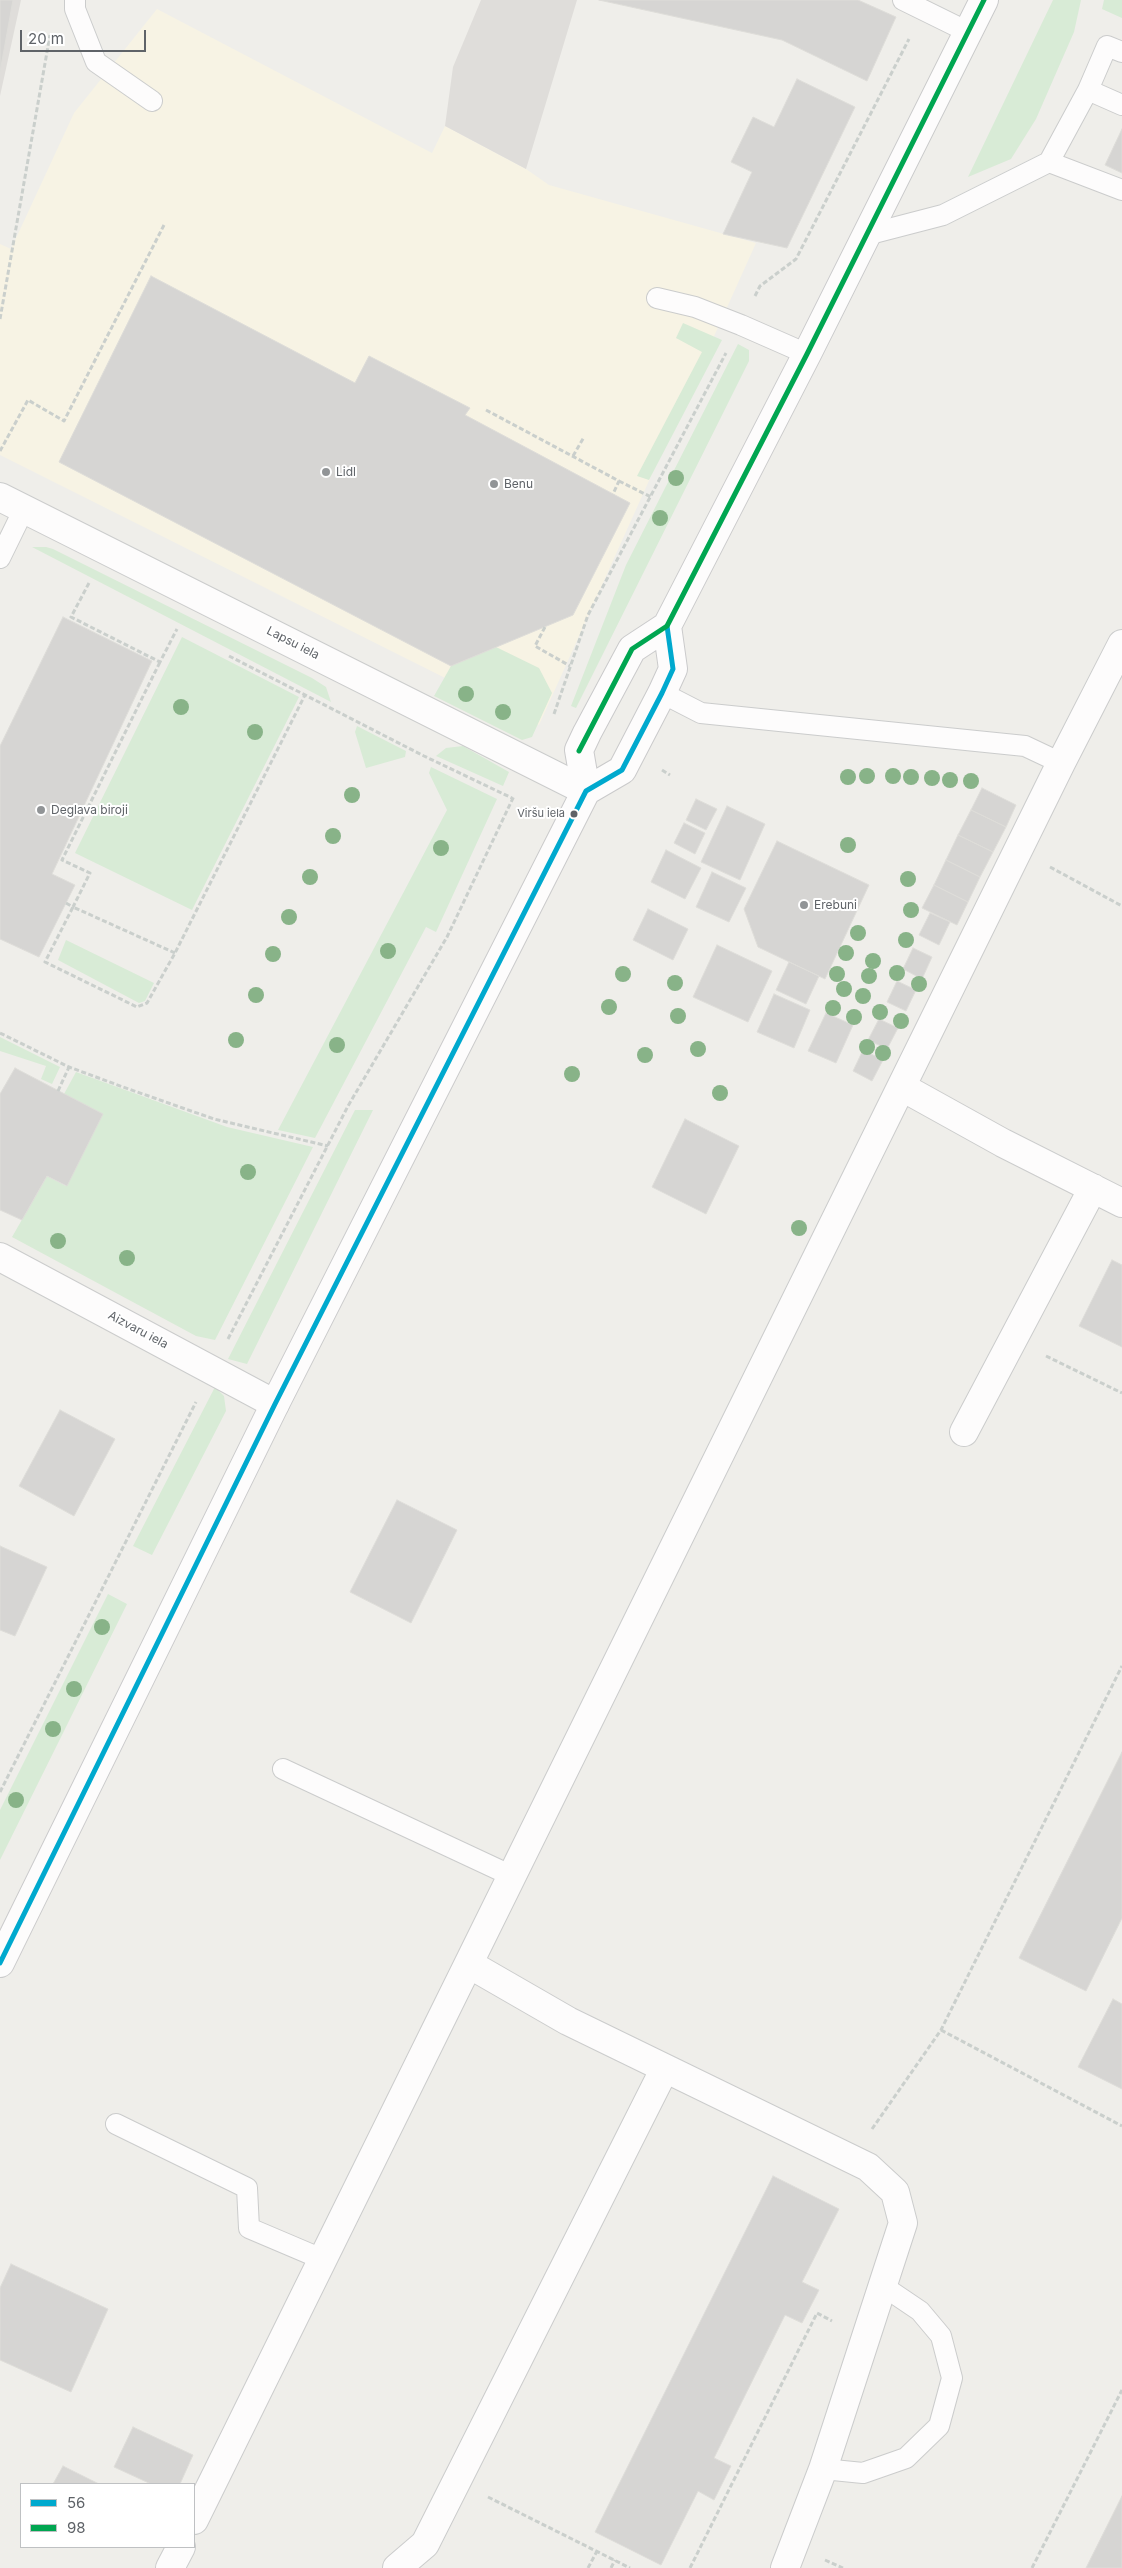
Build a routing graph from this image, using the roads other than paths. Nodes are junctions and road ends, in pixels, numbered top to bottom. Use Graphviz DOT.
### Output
graph roads {
  1 [pos="75,0"];
  2 [pos="903,0"];
  3 [pos="984,0"];
  4 [pos="968,32"];
  5 [pos="1122,52"];
  6 [pos="1088,90"];
  7 [pos="152,101"];
  8 [pos="1122,105"];
  9 [pos="1050,162"];
  10 [pos="1122,190"];
  11 [pos="866,235"];
  12 [pos="657,298"];
  13 [pos="807,354"];
  14 [pos="0,497"];
  15 [pos="24,509"];
  16 [pos="0,558"];
  17 [pos="667,626"];
  18 [pos="1122,644"];
  19 [pos="662,693"];
  20 [pos="1061,763"];
  21 [pos="586,790"];
  22 [pos="902,1087"];
  23 [pos="1093,1188"];
  24 [pos="1122,1203"];
  25 [pos="0,1257"];
  26 [pos="275,1404"];
  27 [pos="964,1432"];
  28 [pos="283,1768"];
  29 [pos="512,1876"];
  30 [pos="0,1963"];
  31 [pos="469,1964"];
  32 [pos="664,2070"];
  33 [pos="116,2124"];
  34 [pos="322,2259"];
  35 [pos="883,2286"];
  36 [pos="823,2469"];
  37 [pos="195,2518"];
  38 [pos="180,2548"];
  39 [pos="425,2556"];
  40 [pos="170,2568"];
  41 [pos="397,2568"];
  42 [pos="785,2568"];
  1 -- 7 [label="lane"];
  2 -- 4 [label="lane"];
  3 -- 4 [label="street"];
  4 -- 11 [label="street"];
  5 -- 6 [label="lane"];
  6 -- 8 [label="lane"];
  6 -- 9 [label="lane"];
  9 -- 10 [label="lane"];
  9 -- 11 [label="lane"];
  11 -- 13 [label="street"];
  12 -- 13 [label="lane"];
  13 -- 17 [label="street"];
  14 -- 15 [label="street, Lapsu iela"];
  15 -- 16 [label="lane"];
  15 -- 21 [label="street, Lapsu iela"];
  17 -- 19 [label="street"];
  17 -- 21 [label="street"];
  18 -- 20 [label="street"];
  19 -- 20 [label="lane"];
  19 -- 21 [label="street"];
  20 -- 22 [label="street"];
  21 -- 26 [label="street"];
  22 -- 23 [label="street"];
  22 -- 29 [label="street"];
  23 -- 24 [label="street"];
  23 -- 27 [label="street"];
  25 -- 26 [label="street, Aizvaru iela"];
  26 -- 30 [label="street"];
  28 -- 29 [label="lane"];
  29 -- 31 [label="street"];
  31 -- 32 [label="street"];
  31 -- 34 [label="street"];
  32 -- 35 [label="street"];
  32 -- 39 [label="street"];
  33 -- 34 [label="lane"];
  34 -- 37 [label="street"];
  35 -- 36 [label="street"];
  35 -- 36 [label="lane"];
  36 -- 42 [label="street"];
  38 -- 40 [label="street"];
  39 -- 41 [label="street"];
}
